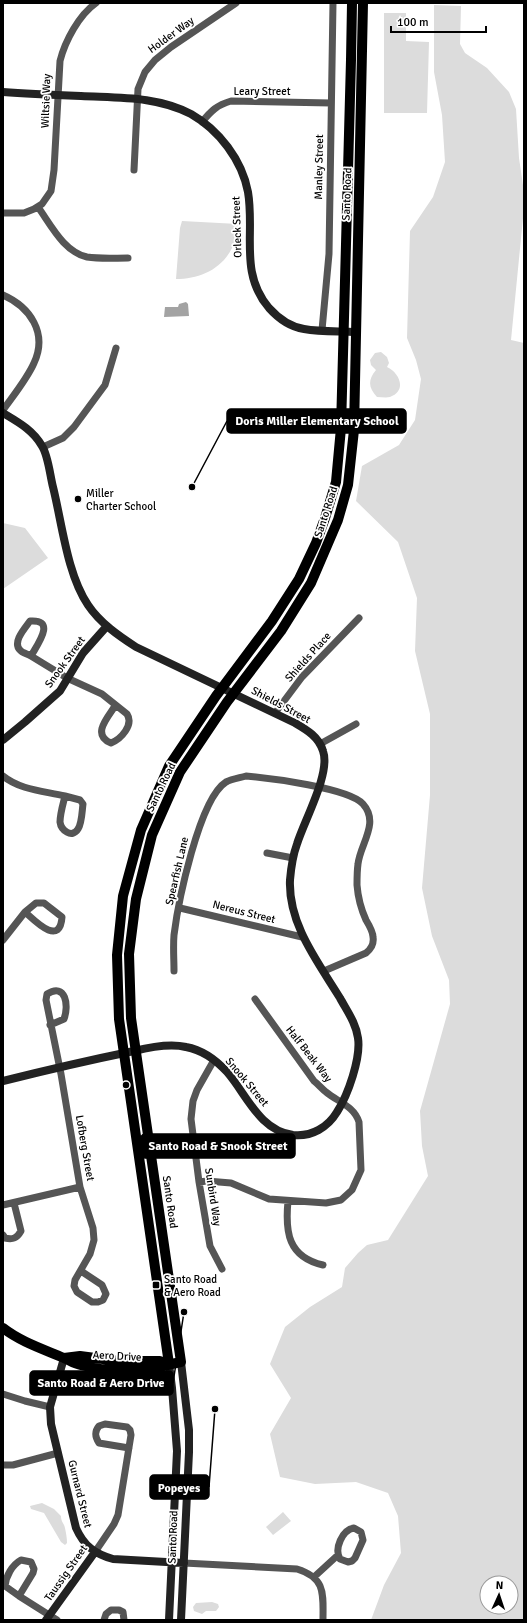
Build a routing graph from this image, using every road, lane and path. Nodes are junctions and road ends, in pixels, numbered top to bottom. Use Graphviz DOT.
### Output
graph roads {
  1 [pos="96,3"];
  2 [pos="236,3"];
  3 [pos="333,3"];
  4 [pos="352,3"];
  5 [pos="363,3"];
  6 [pos="3,92"];
  7 [pos="58,95"];
  8 [pos="137,98"];
  9 [pos="331,102"];
  10 [pos="202,122"];
  11 [pos="134,170"];
  12 [pos="38,207"];
  13 [pos="3,213"];
  14 [pos="128,258"];
  15 [pos="3,295"];
  16 [pos="322,330"];
  17 [pos="343,331"];
  18 [pos="356,332"];
  19 [pos="116,348"];
  20 [pos="3,412"];
  21 [pos="43,447"];
  22 [pos="360,618"];
  23 [pos="107,626"];
  24 [pos="31,656"];
  25 [pos="67,678"];
  26 [pos="222,688"];
  27 [pos="234,694"];
  28 [pos="115,706"];
  29 [pos="275,713"];
  30 [pos="356,724"];
  31 [pos="3,740"];
  32 [pos="320,744"];
  33 [pos="3,776"];
  34 [pos="319,786"];
  35 [pos="65,796"];
  36 [pos="267,853"];
  37 [pos="293,858"];
  38 [pos="180,908"];
  39 [pos="25,912"];
  40 [pos="302,937"];
  41 [pos="3,940"];
  42 [pos="174,971"];
  43 [pos="324,971"];
  44 [pos="255,999"];
  45 [pos="50,1025"];
  46 [pos="135,1051"];
  47 [pos="123,1053"];
  48 [pos="214,1060"];
  49 [pos="59,1067"];
  50 [pos="3,1081"];
  51 [pos="342,1103"];
  52 [pos="199,1182"];
  53 [pos="80,1187"];
  54 [pos="288,1201"];
  55 [pos="14,1203"];
  56 [pos="3,1205"];
  57 [pos="3,1235"];
  58 [pos="323,1265"];
  59 [pos="222,1269"];
  60 [pos="81,1271"];
  61 [pos="3,1328"];
  62 [pos="64,1358"];
  63 [pos="181,1362"];
  64 [pos="169,1364"];
  65 [pos="3,1394"];
  66 [pos="50,1407"];
  67 [pos="129,1448"];
  68 [pos="58,1453"];
  69 [pos="3,1465"];
  70 [pos="95,1552"];
  71 [pos="338,1555"];
  72 [pos="172,1562"];
  73 [pos="184,1563"];
  74 [pos="314,1577"];
  75 [pos="18,1596"];
  76 [pos="48,1618"];
  77 [pos="57,1620"];
  78 [pos="104,1620"];
  79 [pos="124,1620"];
  80 [pos="169,1620"];
  81 [pos="181,1620"];
  82 [pos="323,1620"];
  1 -- 7 [label="street, Wiltsie Way"];
  2 -- 8 [label="street, Holder Way"];
  3 -- 9 [label="street, Manley Street"];
  4 -- 17 [label="main road, Santo Road"];
  5 -- 18 [label="main road, Santo Road"];
  6 -- 7 [label="street, Orleck Street"];
  7 -- 8 [label="street, Orleck Street"];
  7 -- 12 [label="street, Wiltsie Way"];
  8 -- 10 [label="street, Orleck Street"];
  8 -- 11 [label="street, Holder Way"];
  9 -- 10 [label="street, Leary Street"];
  9 -- 16 [label="street, Manley Street"];
  10 -- 16 [label="street, Orleck Street"];
  12 -- 13 [label="street"];
  12 -- 14 [label="street"];
  15 -- 20 [label="street"];
  16 -- 17 [label="street, Orleck Street"];
  17 -- 18 [label="street, Orleck Street"];
  17 -- 26 [label="main road, Santo Road"];
  18 -- 27 [label="main road, Santo Road"];
  19 -- 21 [label="street"];
  20 -- 21 [label="street, Shields Street"];
  21 -- 23 [label="street, Shields Street"];
  22 -- 29 [label="street, Shields Place"];
  23 -- 25 [label="street, Snook Street"];
  23 -- 26 [label="street, Shields Street"];
  24 -- 24 [label="street"];
  24 -- 25 [label="street"];
  25 -- 28 [label="street"];
  25 -- 31 [label="street, Snook Street"];
  26 -- 27 [label="street, Shields Street"];
  26 -- 47 [label="main road, Santo Road"];
  27 -- 29 [label="street, Shields Street"];
  27 -- 46 [label="main road, Santo Road"];
  28 -- 28 [label="street"];
  29 -- 32 [label="street, Shields Street"];
  30 -- 32 [label="street"];
  32 -- 34 [label="street"];
  33 -- 35 [label="street"];
  34 -- 37 [label="street"];
  34 -- 38 [label="street, Spearfish Lane"];
  34 -- 43 [label="street, Spearfish Lane"];
  35 -- 35 [label="street"];
  36 -- 37 [label="street"];
  37 -- 40 [label="street"];
  38 -- 40 [label="street, Nereus Street"];
  38 -- 42 [label="street, Spearfish Lane"];
  39 -- 39 [label="street"];
  39 -- 41 [label="street"];
  40 -- 43 [label="street"];
  43 -- 51 [label="street"];
  44 -- 51 [label="street, Half Beak Way"];
  45 -- 45 [label="street, Lofberg Street"];
  45 -- 49 [label="street, Lofberg Street"];
  46 -- 47 [label="street, Snook Street"];
  46 -- 48 [label="street, Snook Street"];
  46 -- 63 [label="main road, Santo Road"];
  47 -- 49 [label="street, Snook Street"];
  47 -- 64 [label="main road, Santo Road"];
  48 -- 51 [label="street, Snook Street"];
  48 -- 52 [label="street, Sunbird Way"];
  49 -- 50 [label="street, Snook Street"];
  49 -- 53 [label="street, Lofberg Street"];
  51 -- 54 [label="street, Half Beak Way"];
  52 -- 54 [label="street, Half Beak Way"];
  52 -- 59 [label="street, Sunbird Way"];
  53 -- 55 [label="street"];
  53 -- 60 [label="street, Lofberg Street"];
  54 -- 58 [label="street"];
  55 -- 56 [label="street"];
  55 -- 57 [label="street"];
  60 -- 60 [label="street, Lofberg Street"];
  61 -- 62 [label="main road, Aero Drive"];
  62 -- 64 [label="main road, Aero Drive"];
  62 -- 66 [label="street, Gurnard Street"];
  63 -- 64 [label="main road, Aero Drive"];
  63 -- 73 [label="street, Santo Road"];
  64 -- 72 [label="street, Santo Road"];
  65 -- 66 [label="street"];
  66 -- 68 [label="street, Gurnard Street"];
  67 -- 67 [label="street, Taussig Street"];
  67 -- 70 [label="street, Taussig Street"];
  68 -- 69 [label="street"];
  68 -- 70 [label="street, Gurnard Street"];
  70 -- 72 [label="street, Gurnard Street"];
  70 -- 76 [label="street, Taussig Street"];
  71 -- 71 [label="street"];
  71 -- 74 [label="street"];
  72 -- 73 [label="street, Gurnard Street"];
  72 -- 80 [label="street, Santo Road"];
  73 -- 74 [label="street, Gurnard Street"];
  73 -- 81 [label="street, Santo Road"];
  74 -- 82 [label="street"];
  75 -- 75 [label="street"];
  75 -- 76 [label="street"];
  76 -- 77 [label="street"];
  78 -- 79 [label="street"];
}
